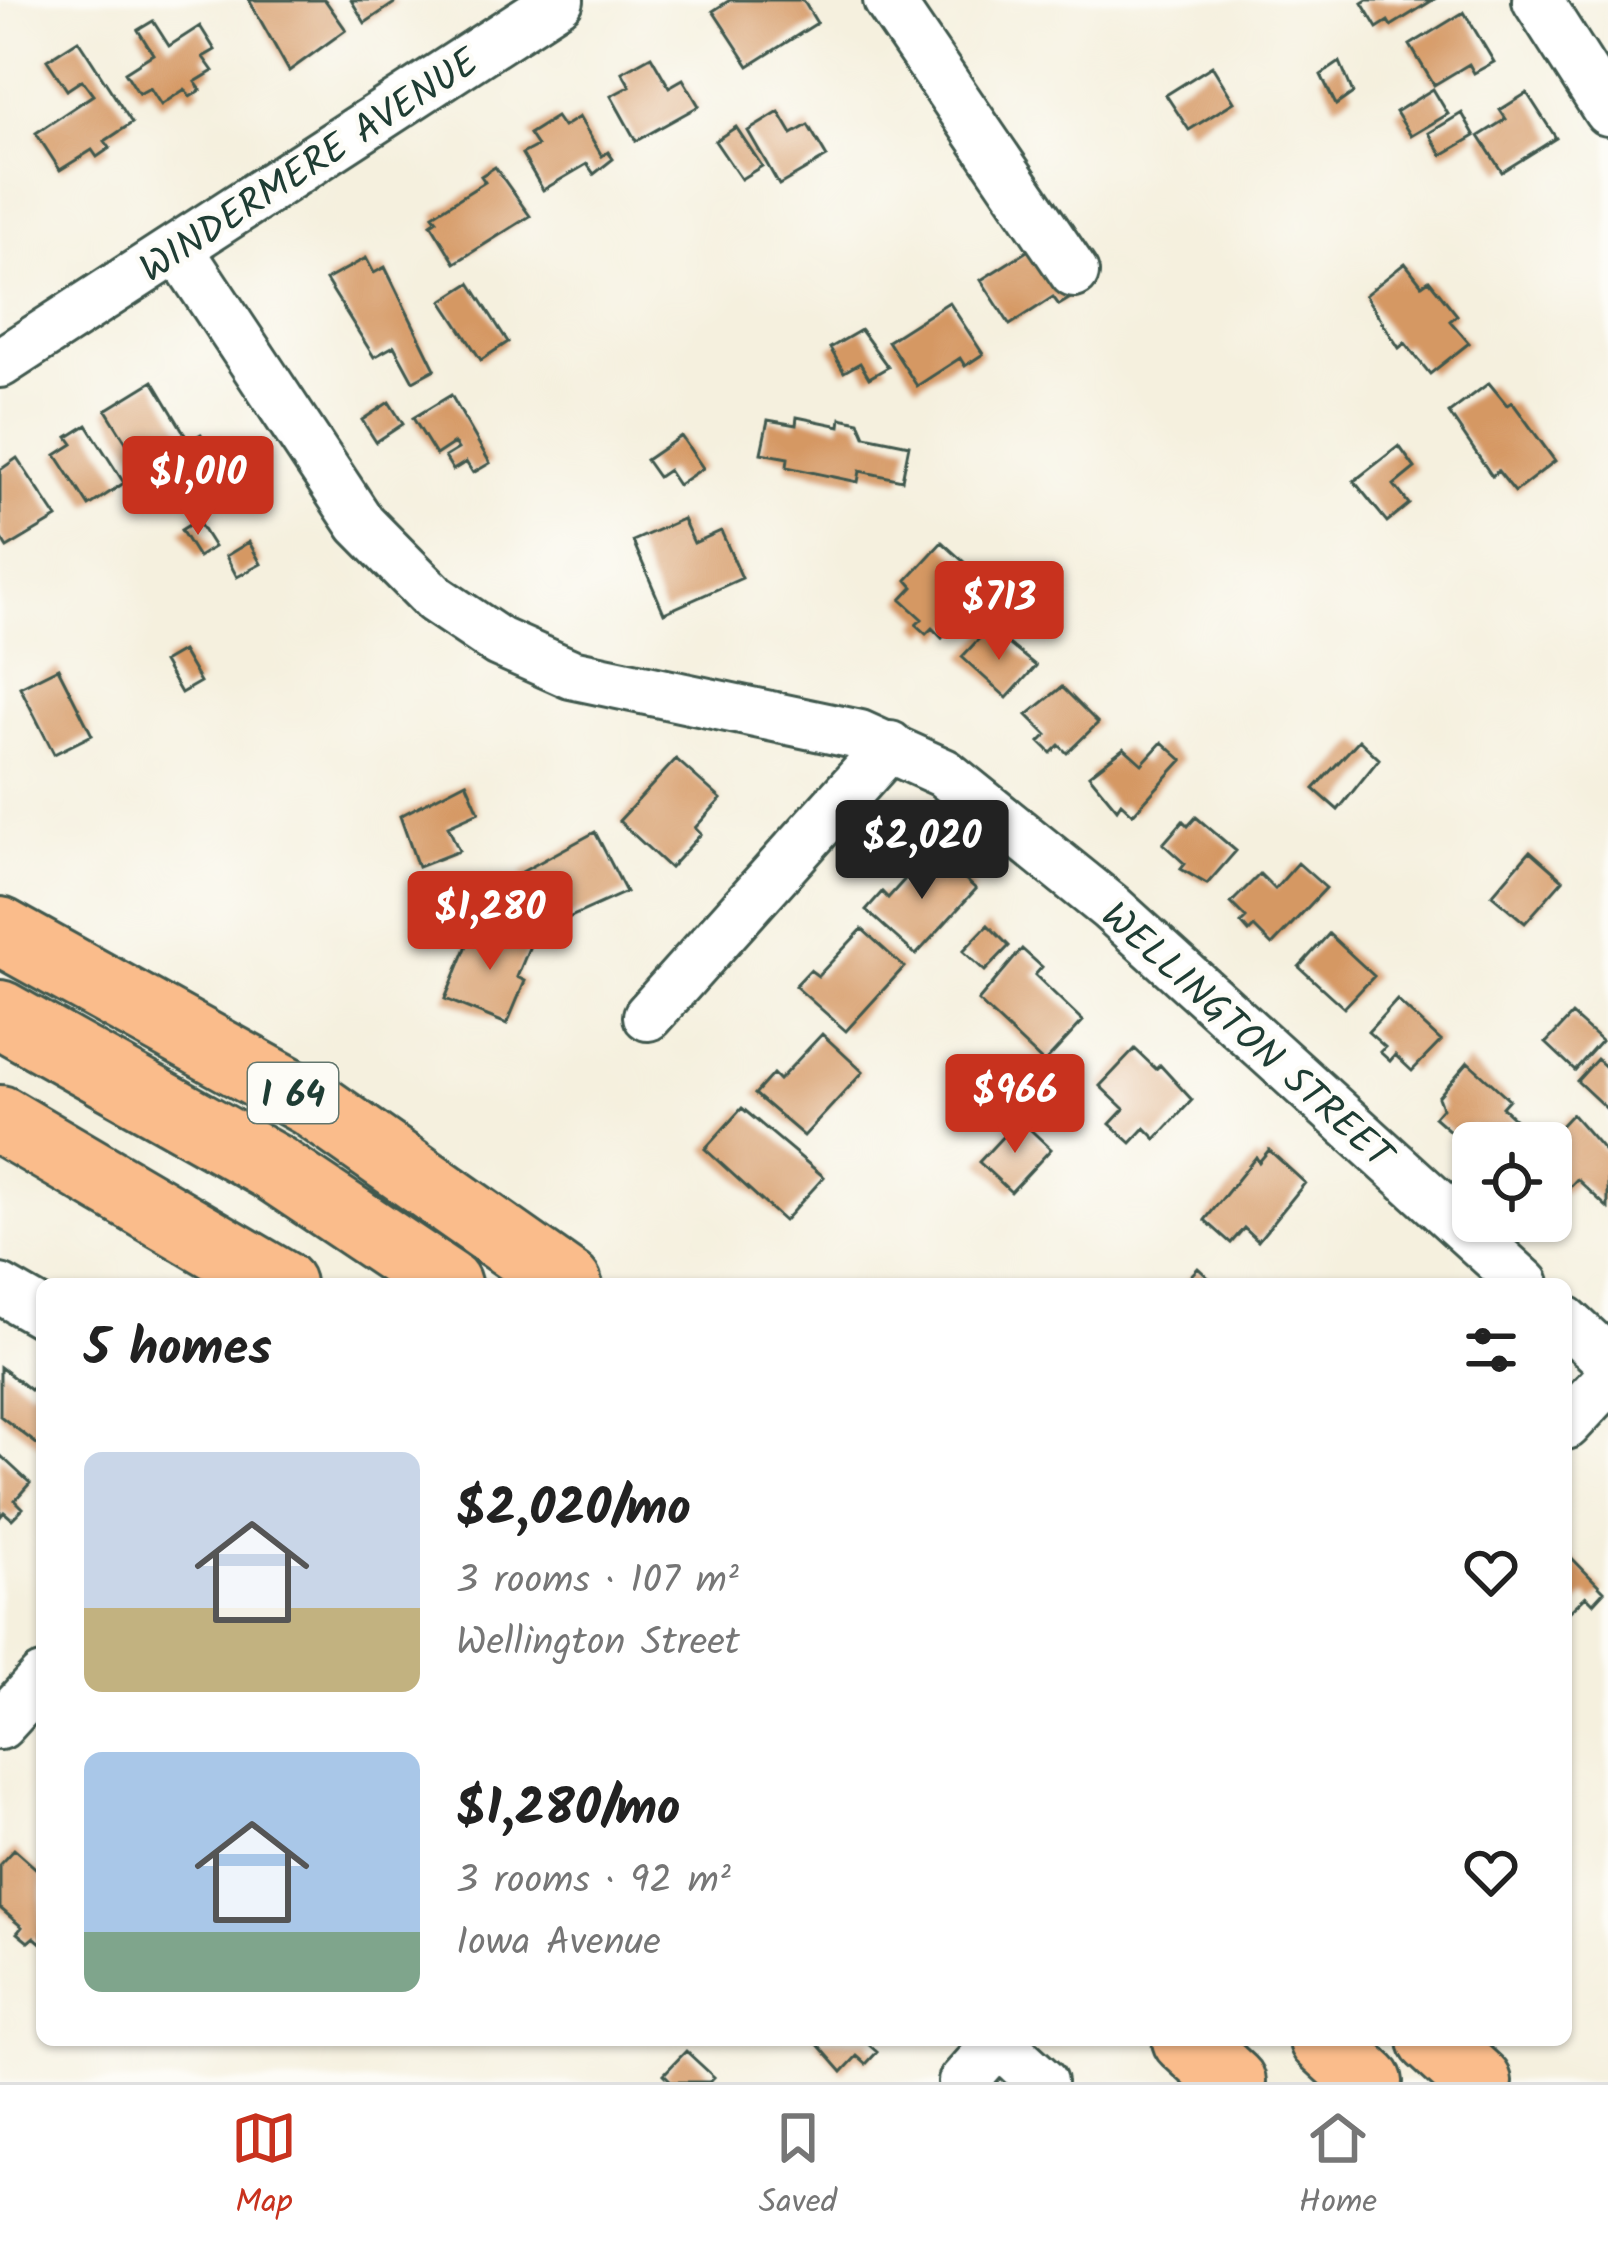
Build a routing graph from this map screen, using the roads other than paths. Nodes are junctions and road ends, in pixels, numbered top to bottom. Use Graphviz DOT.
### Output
graph roads {
  1 [pos="559,0"];
  2 [pos="888,0"];
  3 [pos="1537,0"];
  4 [pos="1608,111"];
  5 [pos="178,248"];
  6 [pos="1074,273"];
  7 [pos="0,363"];
  8 [pos="890,746"];
  9 [pos="0,931"];
  10 [pos="0,1014"];
  11 [pos="648,1016"];
  12 [pos="0,1119"];
  13 [pos="271,1278"];
  14 [pos="438,1278"];
  15 [pos="559,1278"];
  16 [pos="1518,1278"];
  17 [pos="0,1289"];
  18 [pos="36,1310"];
  19 [pos="1572,1327"];
  20 [pos="1608,1360"];
  21 [pos="1608,1380"];
  22 [pos="1572,1419"];
  23 [pos="36,1686"];
  24 [pos="0,1725"];
  25 [pos="994,2046"];
  26 [pos="1003,2046"];
  27 [pos="1193,2046"];
  28 [pos="1330,2046"];
  29 [pos="1439,2046"];
  30 [pos="964,2082"];
  31 [pos="1042,2082"];
  32 [pos="1232,2082"];
  33 [pos="1369,2082"];
  34 [pos="1478,2082"];
  1 -- 5 [label="street, WINDERMERE AVENUE"];
  2 -- 6 [label="street"];
  3 -- 4 [label="street"];
  5 -- 7 [label="street, WINDERMERE AVENUE"];
  5 -- 8 [label="street, WELLINGTON STREET"];
  8 -- 11 [label="street"];
  8 -- 16 [label="street, WELLINGTON STREET"];
  9 -- 15 [label="highway, I 64"];
  10 -- 14 [label="highway"];
  12 -- 13 [label="highway"];
  17 -- 18 [label="street"];
  19 -- 20 [label="street"];
  21 -- 22 [label="street"];
  23 -- 24 [label="street"];
  25 -- 30 [label="street"];
  26 -- 31 [label="street"];
  27 -- 32 [label="highway"];
  28 -- 33 [label="highway"];
  29 -- 34 [label="highway"];
}
